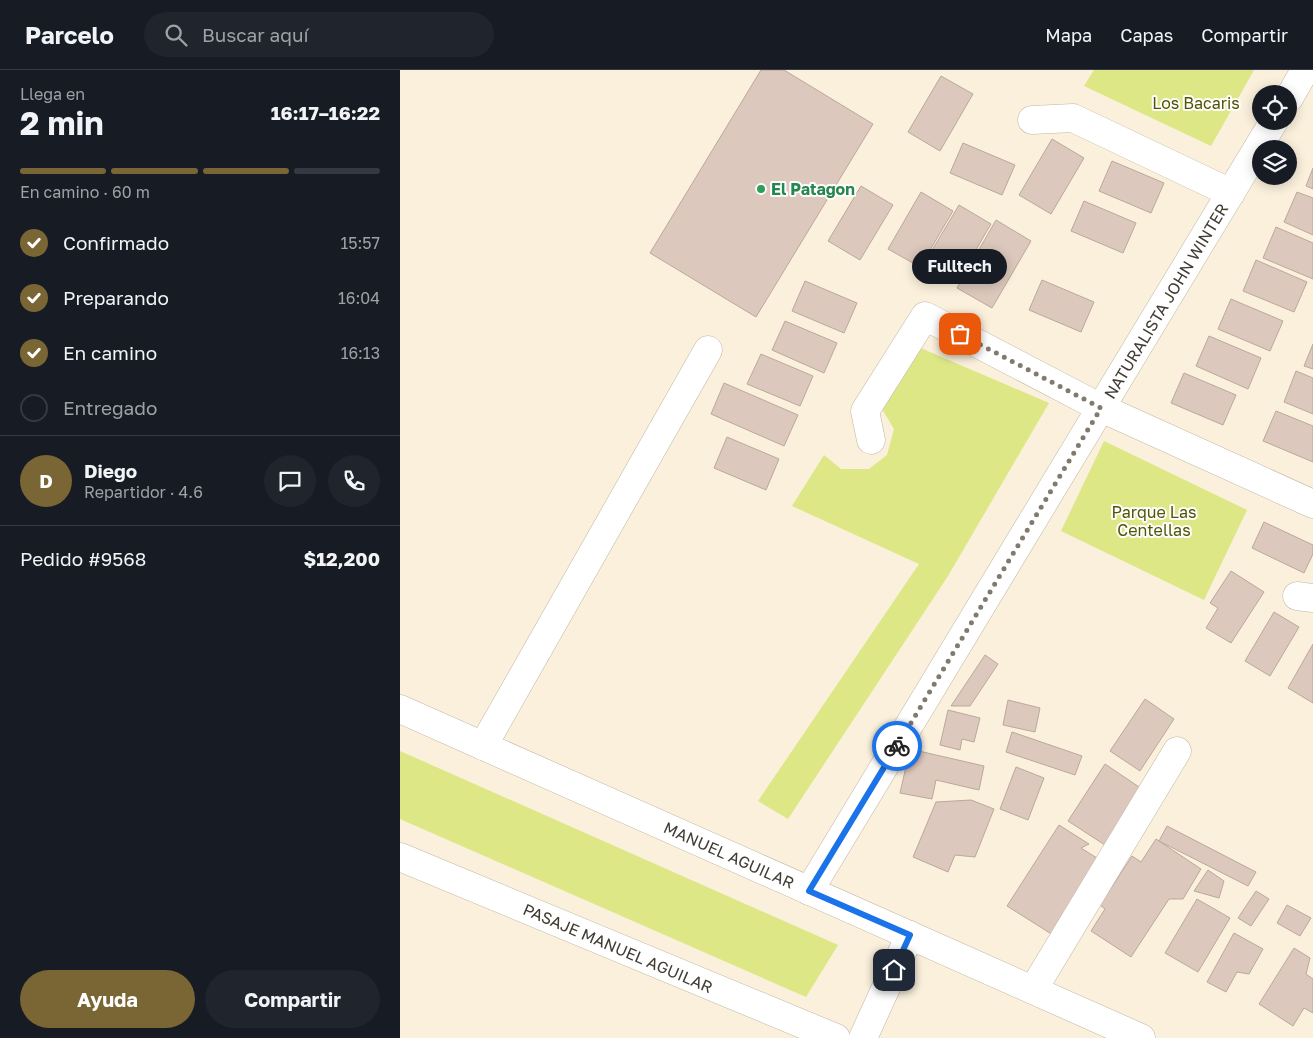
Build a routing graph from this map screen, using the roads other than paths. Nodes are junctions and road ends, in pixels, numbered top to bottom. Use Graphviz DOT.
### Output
graph roads {
  1 [pos="1306,70"];
  2 [pos="1297,85"];
  3 [pos="1032,120"];
  4 [pos="1269,130"];
  5 [pos="1231,193"];
  6 [pos="708,350"];
  7 [pos="1101,408"];
  8 [pos="871,440"];
  9 [pos="1313,504"];
  10 [pos="400,709"];
  11 [pos="483,746"];
  12 [pos="1178,750"];
  13 [pos="400,857"];
  14 [pos="809,891"];
  15 [pos="910,935"];
  16 [pos="1033,990"];
  17 [pos="836,1038"];
  18 [pos="863,1038"];
  19 [pos="1141,1038"];
  1 -- 2 [label="street"];
  3 -- 5 [label="street"];
  4 -- 5 [label="street, NATURALISTA JOHN WINTER"];
  5 -- 7 [label="street, NATURALISTA JOHN WINTER"];
  6 -- 11 [label="street"];
  7 -- 8 [label="street"];
  7 -- 9 [label="street"];
  7 -- 14 [label="street, NATURALISTA JOHN WINTER"];
  10 -- 11 [label="street, MANUEL AGUILAR"];
  11 -- 14 [label="street, MANUEL AGUILAR"];
  12 -- 16 [label="street"];
  13 -- 17 [label="street, PASAJE MANUEL AGUILAR"];
  14 -- 15 [label="street, MANUEL AGUILAR"];
  15 -- 16 [label="street, MANUEL AGUILAR"];
  15 -- 18 [label="street"];
  16 -- 19 [label="street, MANUEL AGUILAR"];
}
